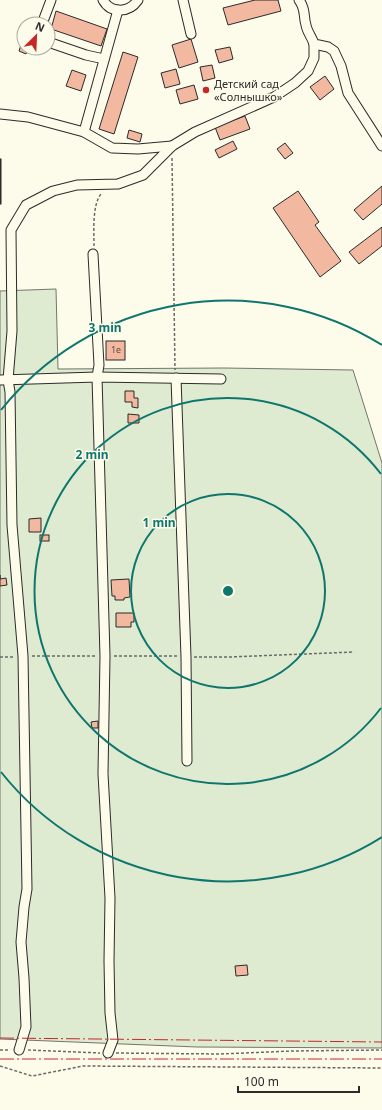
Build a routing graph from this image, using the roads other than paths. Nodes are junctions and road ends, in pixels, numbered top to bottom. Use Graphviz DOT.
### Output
graph roads {
  1 [pos="51,0"];
  2 [pos="103,0"];
  3 [pos="140,0"];
  4 [pos="183,0"];
  5 [pos="299,0"];
  6 [pos="118,10"];
  7 [pos="45,16"];
  8 [pos="191,34"];
  9 [pos="314,44"];
  10 [pos="56,45"];
  11 [pos="104,59"];
  12 [pos="0,114"];
  13 [pos="84,132"];
  14 [pos="172,146"];
  15 [pos="382,146"];
  16 [pos="93,254"];
  17 [pos="97,376"];
  18 [pos="176,378"];
  19 [pos="221,378"];
  20 [pos="4,380"];
  21 [pos="186,762"];
  22 [pos="19,1050"];
  23 [pos="108,1053"];
  1 -- 7 [label="street"];
  2 -- 6 [label="street"];
  3 -- 6 [label="street"];
  4 -- 8 [label="street"];
  5 -- 9 [label="street"];
  6 -- 11 [label="street"];
  9 -- 14 [label="street"];
  9 -- 15 [label="street"];
  10 -- 11 [label="street"];
  11 -- 13 [label="street"];
  12 -- 13 [label="street"];
  13 -- 14 [label="street"];
  14 -- 20 [label="street"];
  16 -- 17 [label="street"];
  17 -- 18 [label="street"];
  17 -- 20 [label="street"];
  17 -- 23 [label="street"];
  18 -- 19 [label="street"];
  18 -- 21 [label="street"];
  20 -- 22 [label="street"];
}
